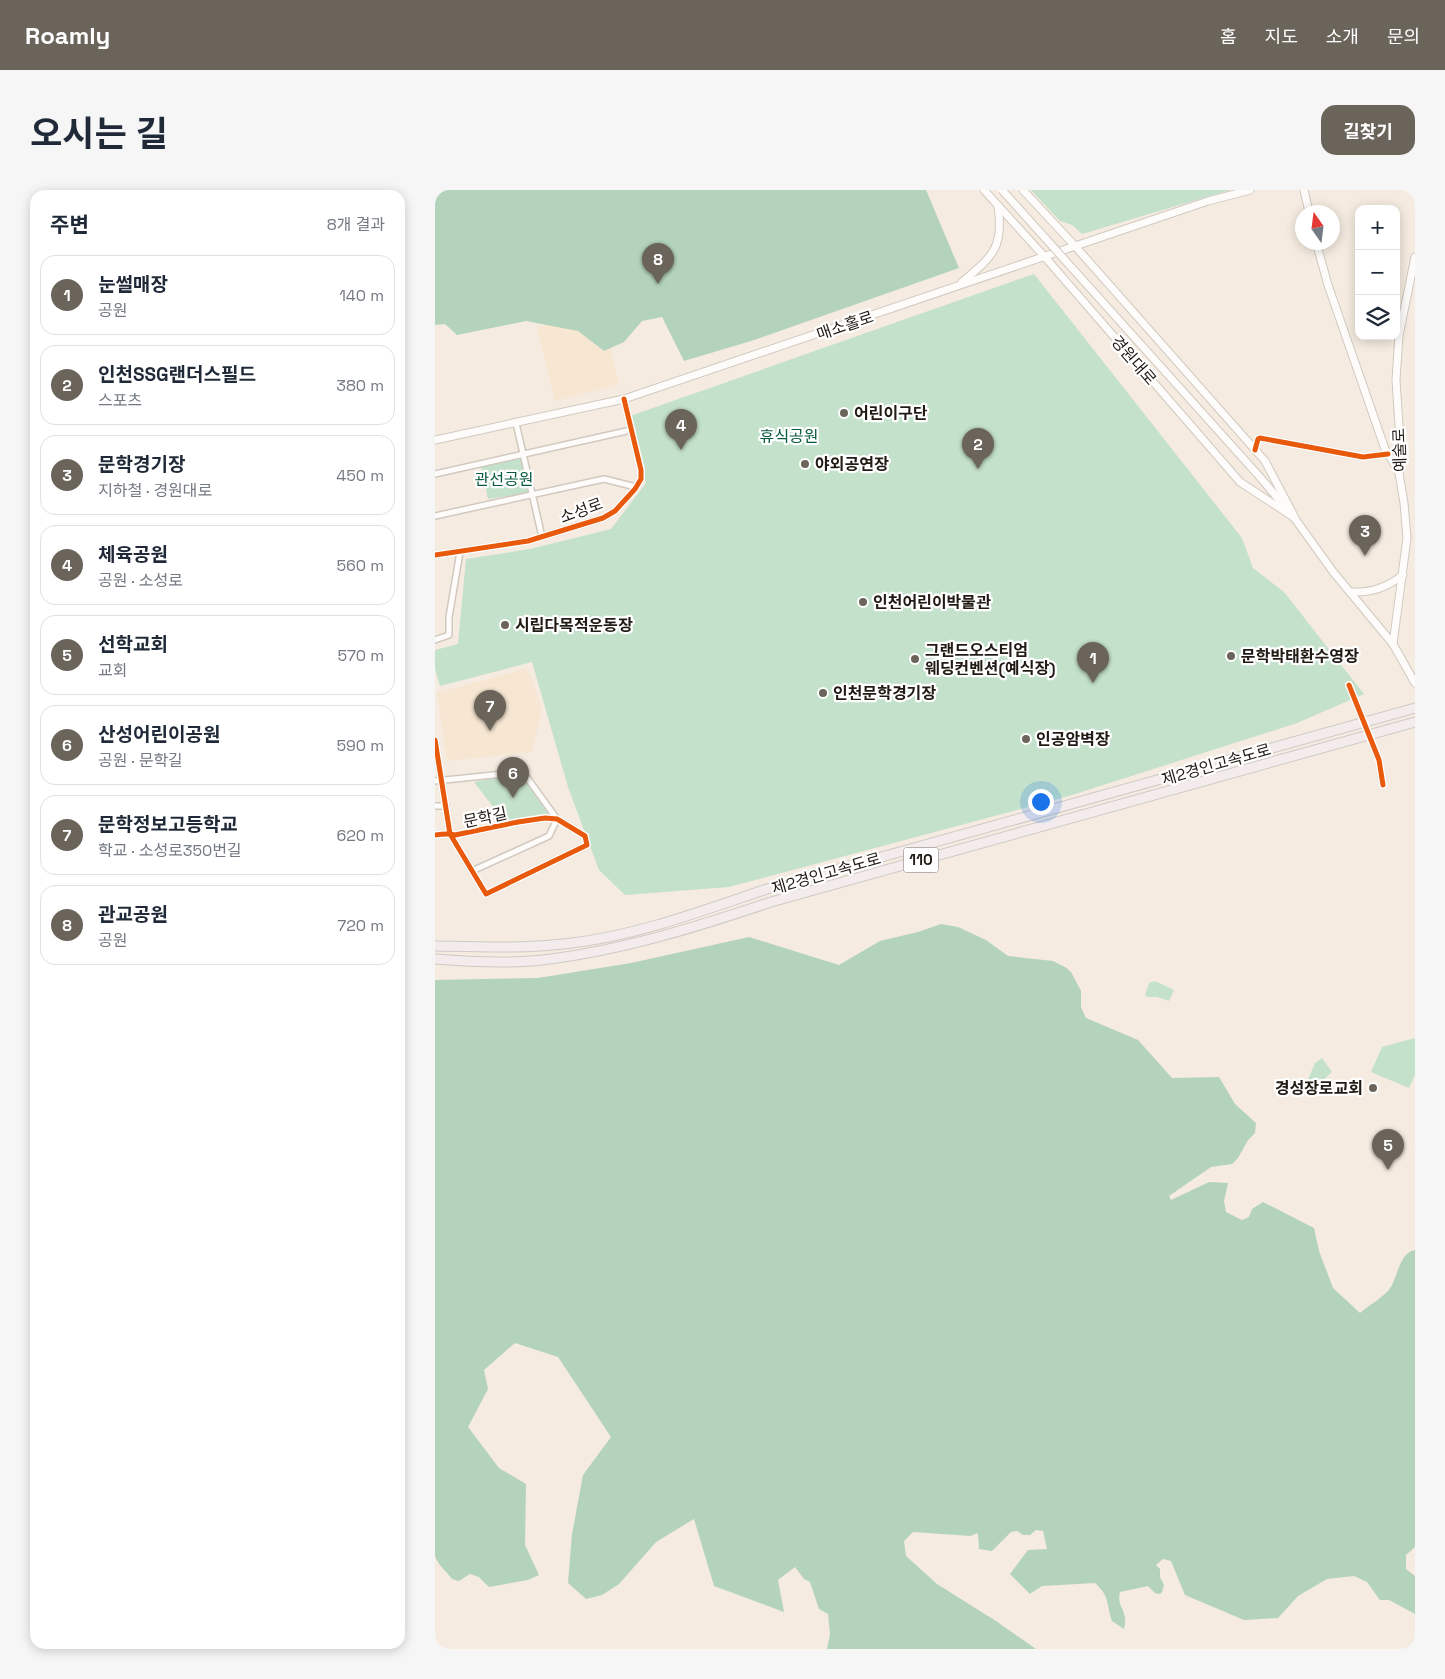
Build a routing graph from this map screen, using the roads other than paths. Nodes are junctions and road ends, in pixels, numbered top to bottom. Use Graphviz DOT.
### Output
graph roads {
  1 [pos="984,190"];
  2 [pos="1002,190"];
  3 [pos="1023,190"];
  4 [pos="1251,190"];
  5 [pos="1304,190"];
  6 [pos="998,205"];
  7 [pos="1307,205"];
  8 [pos="1075,246"];
  9 [pos="1318,250"];
  10 [pos="1044,256"];
  11 [pos="1415,257"];
  12 [pos="958,286"];
  13 [pos="624,399"];
  14 [pos="517,422"];
  15 [pos="631,430"];
  16 [pos="435,440"];
  17 [pos="1255,450"];
  18 [pos="523,454"];
  19 [pos="1388,454"];
  20 [pos="1399,473"];
  21 [pos="435,474"];
  22 [pos="636,487"];
  23 [pos="533,494"];
  24 [pos="435,516"];
  25 [pos="1295,518"];
  26 [pos="542,537"];
  27 [pos="460,552"];
  28 [pos="435,556"];
  29 [pos="1403,575"];
  30 [pos="1350,592"];
  31 [pos="435,640"];
  32 [pos="1393,644"];
  33 [pos="1415,683"];
  34 [pos="1349,685"];
  35 [pos="1415,708"];
  36 [pos="1361,714"];
  37 [pos="1415,722"];
  38 [pos="435,740"];
  39 [pos="1372,743"];
  40 [pos="435,781"];
  41 [pos="442,781"];
  42 [pos="1383,785"];
  43 [pos="435,806"];
  44 [pos="446,806"];
  45 [pos="557,819"];
  46 [pos="450,834"];
  47 [pos="435,835"];
  48 [pos="472,871"];
  49 [pos="435,946"];
  50 [pos="435,960"];
  1 -- 6 [label="main road, 경원대로"];
  2 -- 25 [label="main road, 경원대로, bridge"];
  3 -- 8 [label="main road, 경원대로"];
  4 -- 8 [label="main road, 매소홀로"];
  5 -- 7 [label="main road"];
  6 -- 10 [label="main road, 경원대로"];
  6 -- 12 [label="main road"];
  8 -- 10 [label="main road, 매소홀로"];
  8 -- 17 [label="main road, 경원대로"];
  9 -- 19 [label="main road"];
  10 -- 12 [label="main road, 매소홀로"];
  10 -- 25 [label="main road, 경원대로"];
  11 -- 20 [label="main road, 예술로"];
  12 -- 13 [label="main road, 매소홀로"];
  13 -- 14 [label="main road, 매소홀로"];
  13 -- 15 [label="street"];
  14 -- 16 [label="main road, 매소홀로"];
  14 -- 18 [label="street"];
  15 -- 18 [label="street"];
  15 -- 22 [label="street"];
  17 -- 19 [label="street"];
  17 -- 25 [label="main road, 경원대로"];
  18 -- 21 [label="street"];
  18 -- 23 [label="street"];
  19 -- 20 [label="main road"];
  20 -- 29 [label="main road, 예술로"];
  22 -- 23 [label="street"];
  22 -- 26 [label="street, 소성로"];
  23 -- 24 [label="street"];
  23 -- 26 [label="street"];
  25 -- 30 [label="main road, 경원대로"];
  26 -- 27 [label="street, 소성로"];
  27 -- 28 [label="street, 소성로"];
  27 -- 31 [label="street"];
  29 -- 30 [label="main road"];
  29 -- 32 [label="main road, 예술로"];
  30 -- 32 [label="main road, 경원대로"];
  32 -- 33 [label="main road, 경원대로"];
  34 -- 36 [label="street"];
  35 -- 49 [label="highway, 제2경인고속도로 / 110"];
  37 -- 50 [label="highway, 제2경인고속도로 / 110"];
  38 -- 41 [label="street"];
  39 -- 42 [label="street"];
  40 -- 41 [label="street"];
  41 -- 44 [label="street"];
  41 -- 45 [label="street"];
  43 -- 44 [label="street"];
  44 -- 46 [label="street"];
  45 -- 46 [label="street, 문학길"];
  45 -- 48 [label="street"];
  45 -- 48 [label="street"];
  46 -- 47 [label="street, 문학길"];
  46 -- 48 [label="street"];
}
